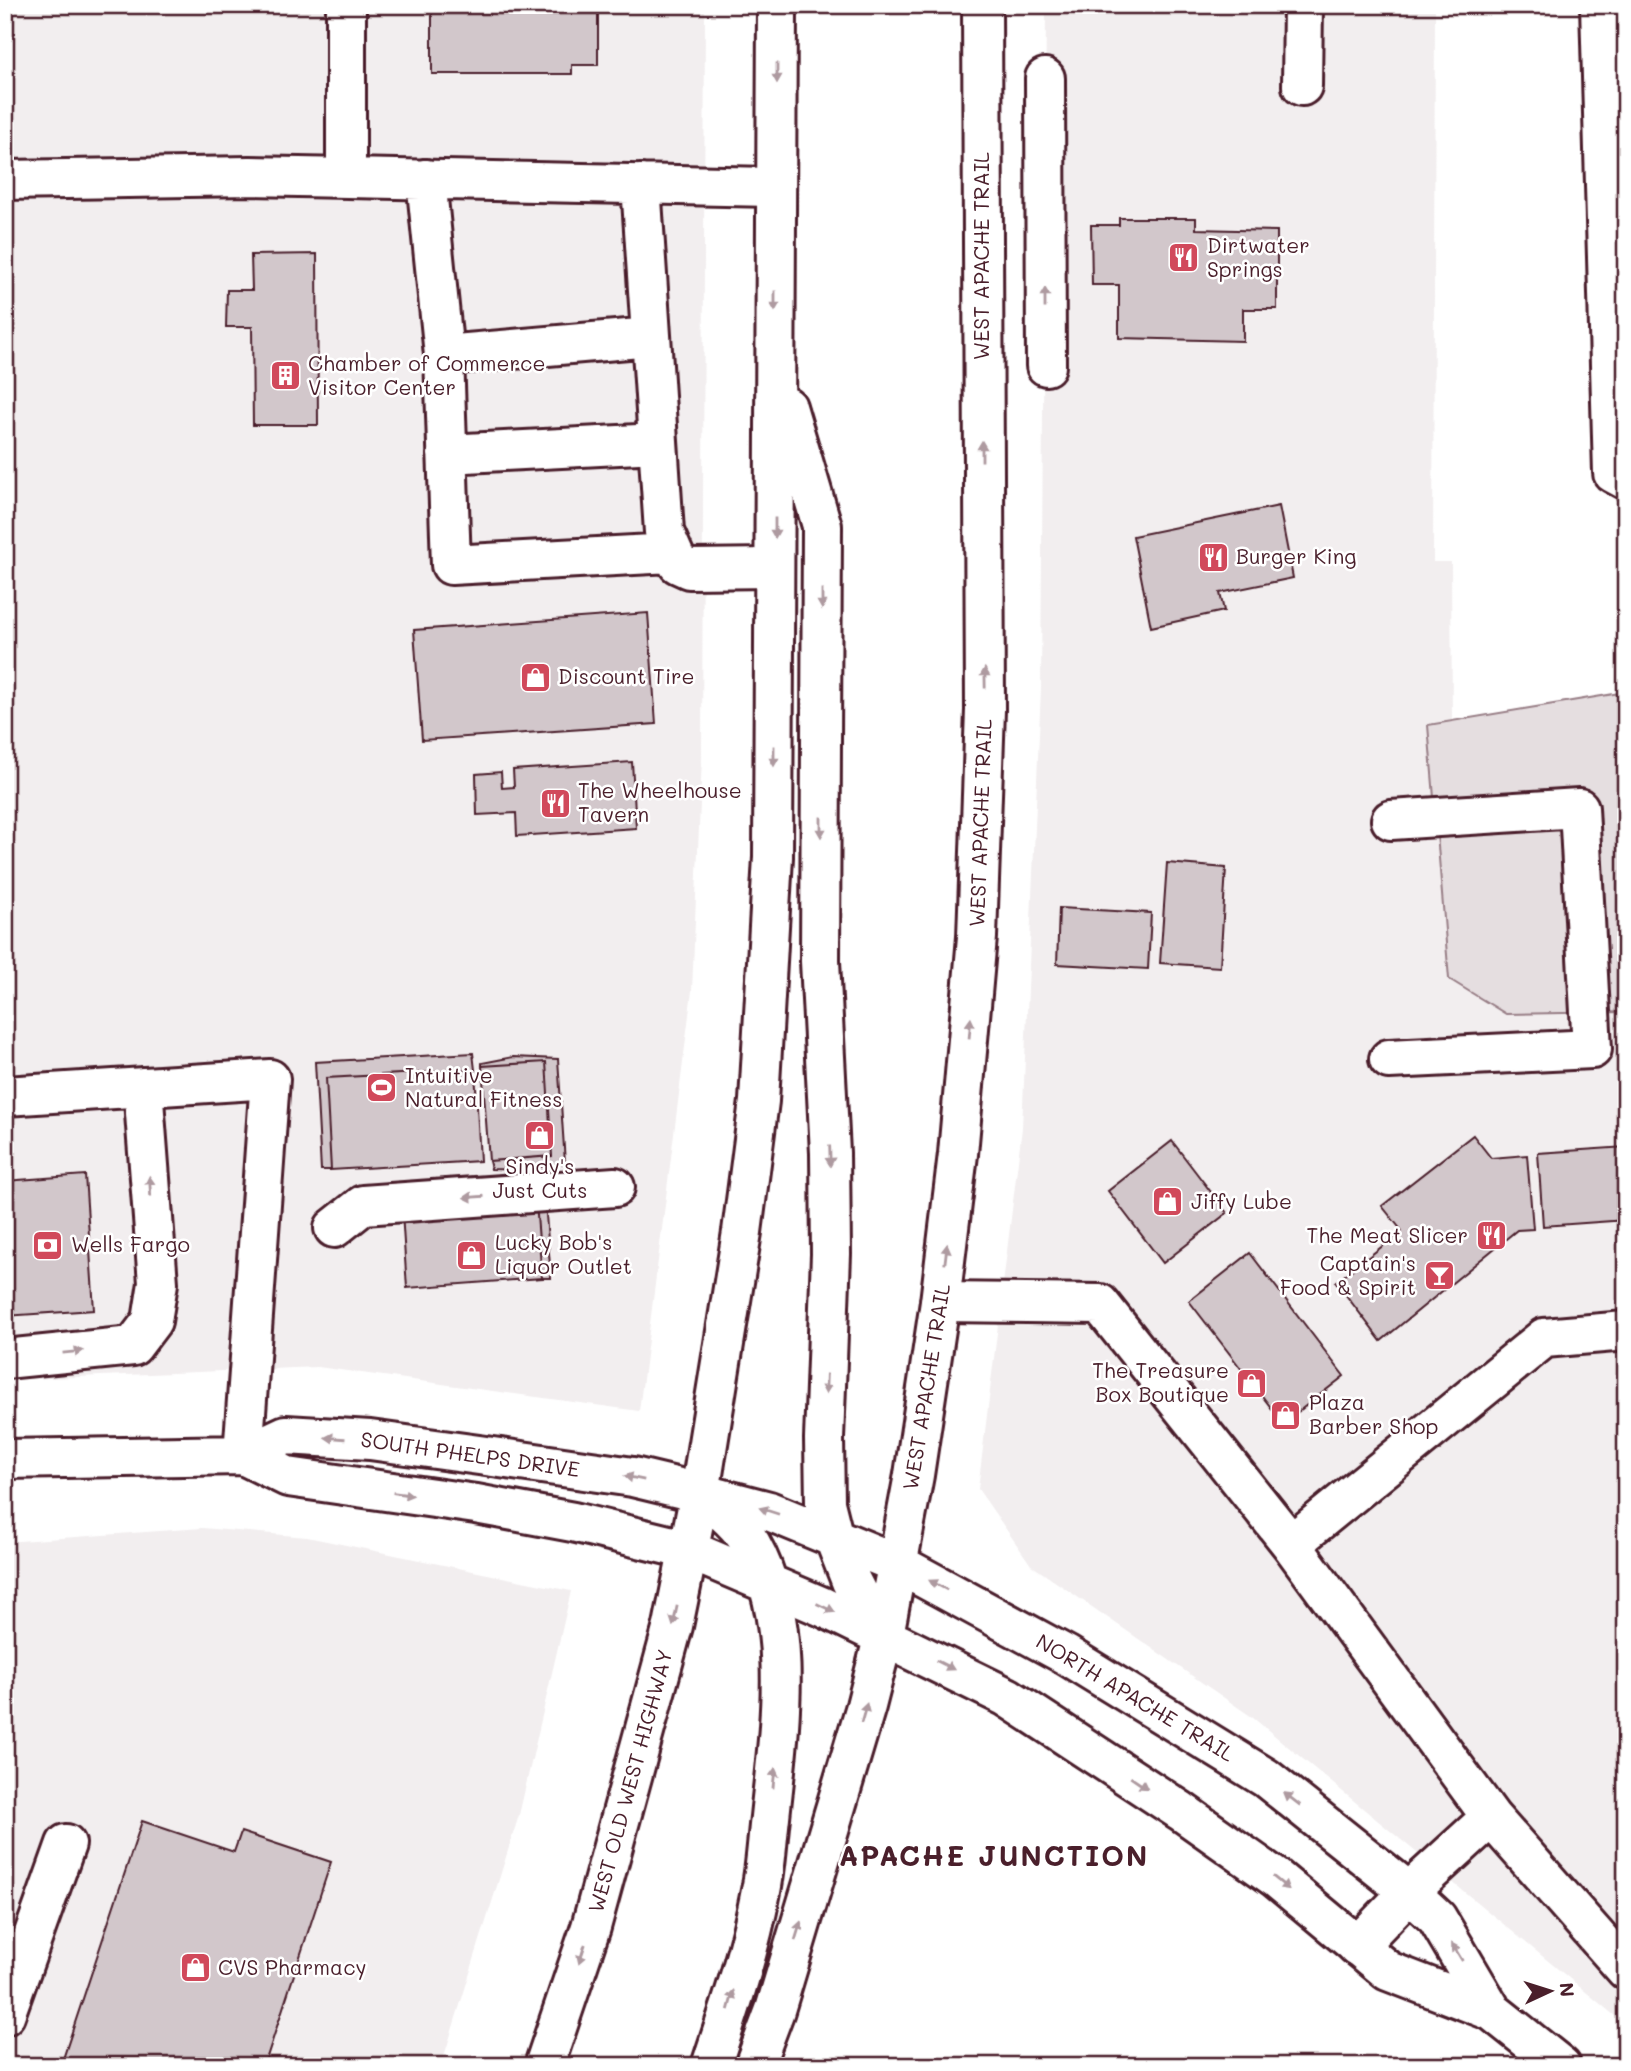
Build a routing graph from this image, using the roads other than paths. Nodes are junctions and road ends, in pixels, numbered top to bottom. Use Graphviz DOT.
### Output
graph roads {
  1 [pos="346,5"];
  2 [pos="778,5"];
  3 [pos="982,5"];
  4 [pos="1303,5"];
  5 [pos="1600,5"];
  6 [pos="1045,78"];
  7 [pos="1302,86"];
  8 [pos="346,177"];
  9 [pos="426,179"];
  10 [pos="5,180"];
  11 [pos="641,184"];
  12 [pos="776,187"];
  13 [pos="651,337"];
  14 [pos="444,355"];
  15 [pos="775,366"];
  16 [pos="1045,366"];
  17 [pos="657,443"];
  18 [pos="447,454"];
  19 [pos="1626,480"];
  20 [pos="671,552"];
  21 [pos="774,568"];
  22 [pos="1391,820"];
  23 [pos="1389,1059"];
  24 [pos="143,1087"];
  25 [pos="5,1096"];
  26 [pos="615,1187"];
  27 [pos="334,1228"];
  28 [pos="940,1303"];
  29 [pos="1626,1331"];
  30 [pos="5,1359"];
  31 [pos="243,1455"];
  32 [pos="5,1459"];
  33 [pos="700,1493"];
  34 [pos="833,1535"];
  35 [pos="1291,1544"];
  36 [pos="689,1550"];
  37 [pos="898,1563"];
  38 [pos="768,1582"];
  39 [pos="884,1635"];
  40 [pos="1491,1817"];
  41 [pos="66,1844"];
  42 [pos="1409,1892"];
  43 [pos="1357,1946"];
  44 [pos="1626,1970"];
  45 [pos="1492,2011"];
  46 [pos="5,2015"];
  47 [pos="544,2066"];
  48 [pos="712,2066"];
  49 [pos="754,2066"];
  50 [pos="1561,2066"];
  1 -- 8 [label="main road"];
  2 -- 12 [label="main road, one-way"];
  28 -- 3 [label="main road, WEST APACHE TRAIL, one-way"];
  4 -- 7 [label="main road"];
  5 -- 19 [label="main road"];
  16 -- 6 [label="main road, one-way"];
  8 -- 9 [label="main road"];
  8 -- 10 [label="main road"];
  9 -- 11 [label="main road"];
  9 -- 14 [label="main road"];
  11 -- 12 [label="main road"];
  11 -- 13 [label="main road"];
  12 -- 15 [label="main road, one-way"];
  13 -- 14 [label="main road"];
  13 -- 17 [label="main road"];
  14 -- 18 [label="main road"];
  15 -- 21 [label="main road, one-way"];
  15 -- 34 [label="main road, one-way"];
  17 -- 18 [label="main road"];
  17 -- 20 [label="main road"];
  18 -- 20 [label="main road"];
  20 -- 21 [label="main road"];
  21 -- 33 [label="main road, one-way"];
  22 -- 23 [label="main road"];
  24 -- 25 [label="main road"];
  30 -- 24 [label="main road, one-way"];
  24 -- 31 [label="main road"];
  26 -- 27 [label="main road, one-way"];
  28 -- 35 [label="main road"];
  28 -- 37 [label="main road, WEST APACHE TRAIL"];
  29 -- 35 [label="main road"];
  31 -- 32 [label="main road, SOUTH PHELPS DRIVE"];
  33 -- 31 [label="main road, SOUTH PHELPS DRIVE, one-way"];
  31 -- 36 [label="main road, SOUTH PHELPS DRIVE, one-way"];
  34 -- 33 [label="main road, NORTH APACHE TRAIL, one-way"];
  33 -- 36 [label="main road, WEST OLD WEST HIGHWAY"];
  33 -- 38 [label="main road"];
  34 -- 37 [label="main road, NORTH APACHE TRAIL"];
  34 -- 39 [label="main road"];
  35 -- 40 [label="main road"];
  36 -- 38 [label="main road, NORTH APACHE TRAIL"];
  36 -- 47 [label="main road, WEST OLD WEST HIGHWAY, one-way"];
  37 -- 39 [label="main road, WEST APACHE TRAIL"];
  42 -- 37 [label="main road, NORTH APACHE TRAIL, one-way"];
  38 -- 39 [label="main road, NORTH APACHE TRAIL, one-way"];
  48 -- 38 [label="main road, one-way"];
  39 -- 43 [label="main road, NORTH APACHE TRAIL, one-way"];
  49 -- 39 [label="main road, one-way"];
  40 -- 42 [label="main road"];
  40 -- 44 [label="main road"];
  41 -- 46 [label="main road"];
  42 -- 43 [label="main road"];
  45 -- 42 [label="main road, NORTH APACHE TRAIL, one-way"];
  43 -- 45 [label="main road, NORTH APACHE TRAIL"];
  45 -- 50 [label="main road, NORTH APACHE TRAIL"];
}
